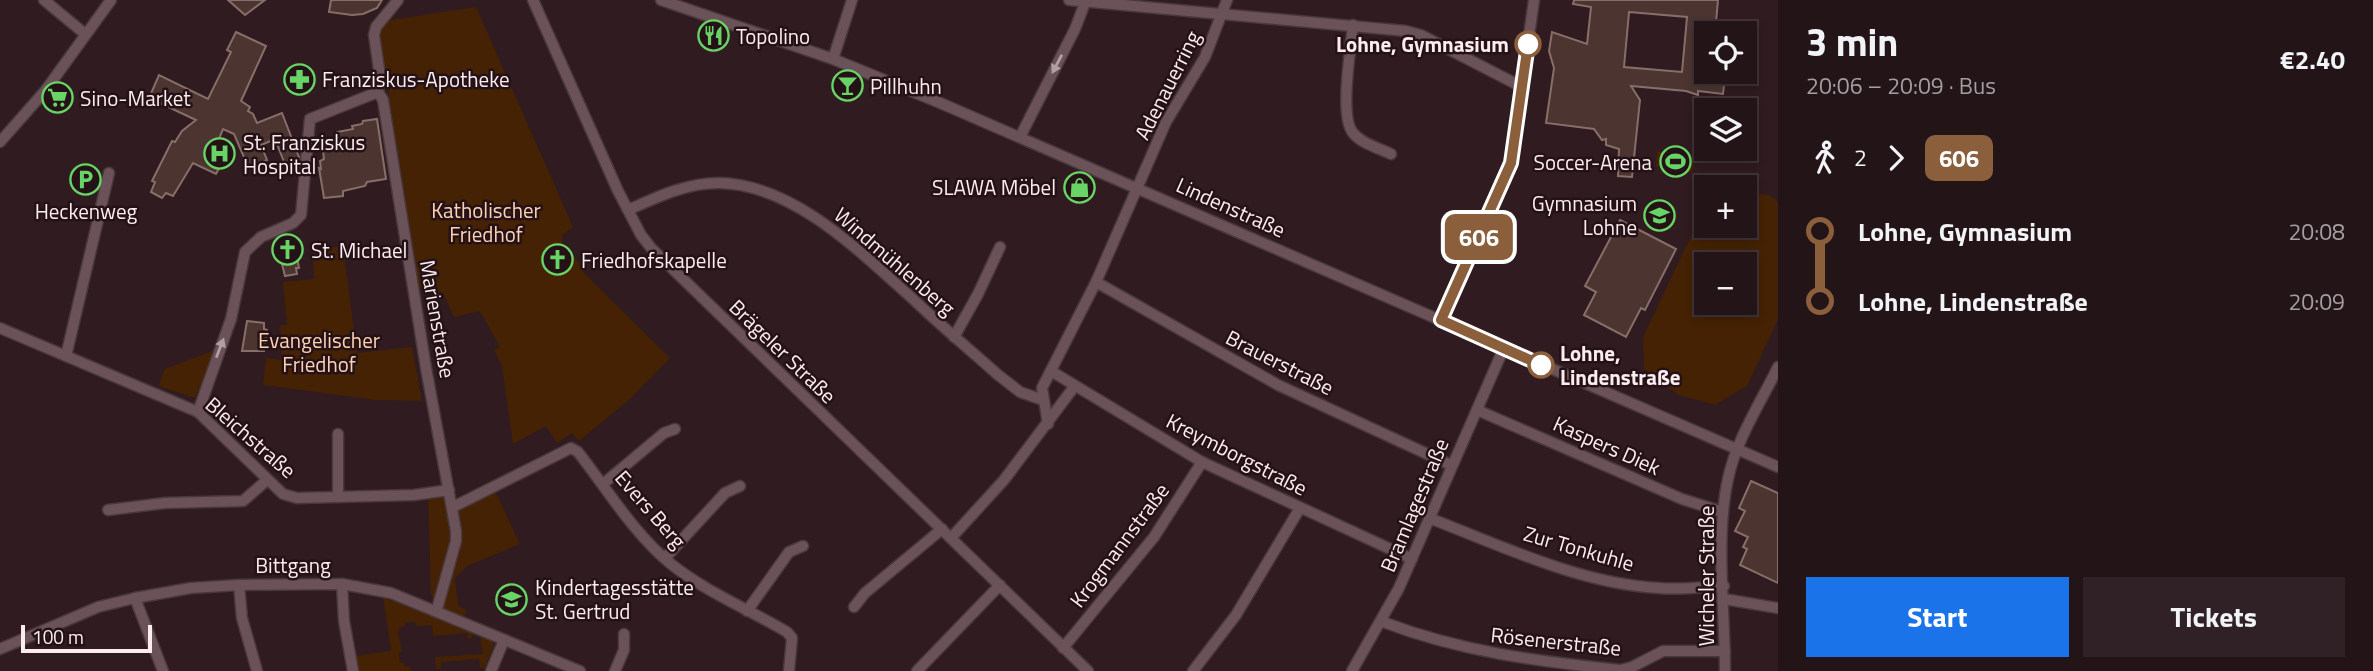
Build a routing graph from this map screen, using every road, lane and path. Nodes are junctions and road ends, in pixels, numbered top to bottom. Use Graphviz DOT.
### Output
graph roads {
  1 [pos="44,0"];
  2 [pos="111,0"];
  3 [pos="398,0"];
  4 [pos="533,0"];
  5 [pos="661,0"];
  6 [pos="852,0"];
  7 [pos="1069,0"];
  8 [pos="1227,0"];
  9 [pos="1534,0"];
  10 [pos="1086,1"];
  11 [pos="1223,15"];
  12 [pos="1353,25"];
  13 [pos="85,34"];
  14 [pos="833,59"];
  15 [pos="1522,88"];
  16 [pos="378,92"];
  17 [pos="1020,137"];
  18 [pos="0,142"];
  19 [pos="1391,154"];
  20 [pos="109,173"];
  21 [pos="1138,187"];
  22 [pos="628,210"];
  23 [pos="1000,247"];
  24 [pos="1096,282"];
  25 [pos="1441,320"];
  26 [pos="0,328"];
  27 [pos="954,337"];
  28 [pos="1503,350"];
  29 [pos="66,356"];
  30 [pos="1778,367"];
  31 [pos="1051,371"];
  32 [pos="1074,387"];
  33 [pos="1043,400"];
  34 [pos="1477,410"];
  35 [pos="198,412"];
  36 [pos="1048,424"];
  37 [pos="674,429"];
  38 [pos="338,434"];
  39 [pos="1738,450"];
  40 [pos="1202,462"];
  41 [pos="1451,465"];
  42 [pos="1778,467"];
  43 [pos="267,480"];
  44 [pos="603,484"];
  45 [pos="740,486"];
  46 [pos="449,490"];
  47 [pos="338,497"];
  48 [pos="453,507"];
  49 [pos="1300,508"];
  50 [pos="107,510"];
  51 [pos="1723,512"];
  52 [pos="1429,518"];
  53 [pos="942,529"];
  54 [pos="951,538"];
  55 [pos="803,546"];
  56 [pos="665,558"];
  57 [pos="1412,559"];
  58 [pos="342,584"];
  59 [pos="239,585"];
  60 [pos="1000,585"];
  61 [pos="1724,586"];
  62 [pos="135,598"];
  63 [pos="1724,599"];
  64 [pos="854,607"];
  65 [pos="1778,608"];
  66 [pos="437,610"];
  67 [pos="747,611"];
  68 [pos="1382,622"];
  69 [pos="624,634"];
  70 [pos="504,640"];
  71 [pos="1063,648"];
  72 [pos="0,649"];
  73 [pos="1725,651"];
  74 [pos="163,671"];
  75 [pos="257,671"];
  76 [pos="354,671"];
  77 [pos="491,671"];
  78 [pos="580,671"];
  79 [pos="615,671"];
  80 [pos="789,671"];
  81 [pos="917,671"];
  82 [pos="1088,671"];
  83 [pos="1193,671"];
  84 [pos="1352,671"];
  85 [pos="1726,671"];
  1 -- 13 [label="street"];
  2 -- 13 [label="street"];
  3 -- 16 [label="street, Marienstraße"];
  4 -- 22 [label="street, Brägeler Straße"];
  5 -- 14 [label="street, Lindenstraße"];
  6 -- 14 [label="street"];
  7 -- 10 [label="street"];
  8 -- 11 [label="street, Adenauerring"];
  9 -- 15 [label="street"];
  10 -- 11 [label="street"];
  10 -- 17 [label="street, one-way"];
  11 -- 12 [label="street"];
  11 -- 21 [label="street, Adenauerring"];
  12 -- 15 [label="street"];
  12 -- 19 [label="street"];
  13 -- 18 [label="street"];
  14 -- 17 [label="street, Lindenstraße"];
  15 -- 25 [label="street"];
  35 -- 16 [label="street, one-way"];
  16 -- 46 [label="street, Marienstraße"];
  17 -- 21 [label="street, Lindenstraße"];
  20 -- 29 [label="street"];
  21 -- 24 [label="street, Adenauerring"];
  21 -- 25 [label="street, Lindenstraße"];
  22 -- 27 [label="street, Windmühlenberg"];
  22 -- 53 [label="street, Brägeler Straße"];
  23 -- 27 [label="street"];
  24 -- 31 [label="street, Adenauerring"];
  24 -- 41 [label="street, Brauerstraße"];
  25 -- 28 [label="street, Lindenstraße"];
  26 -- 29 [label="street, Bleichstraße"];
  27 -- 33 [label="street, Windmühlenberg"];
  28 -- 34 [label="street, Bramlagestraße"];
  28 -- 39 [label="street, Lindenstraße"];
  29 -- 35 [label="street, Bleichstraße"];
  30 -- 39 [label="street, Wicheler Straße"];
  31 -- 32 [label="street, Kreymborgstraße"];
  31 -- 33 [label="street, Adenauerring"];
  32 -- 36 [label="street"];
  32 -- 40 [label="street, Kreymborgstraße"];
  33 -- 36 [label="street"];
  34 -- 41 [label="street, Bramlagestraße"];
  34 -- 51 [label="street, Kaspers Diek"];
  35 -- 43 [label="street, Bleichstraße"];
  36 -- 54 [label="street"];
  37 -- 44 [label="street"];
  38 -- 47 [label="street"];
  39 -- 42 [label="street, Lindenstraße"];
  39 -- 51 [label="street, Wicheler Straße"];
  40 -- 49 [label="street, Kreymborgstraße"];
  40 -- 71 [label="street, Krogmannstraße"];
  41 -- 52 [label="street, Bramlagestraße"];
  43 -- 47 [label="street, Bleichstraße"];
  43 -- 50 [label="street"];
  44 -- 48 [label="street, Evers Berg"];
  44 -- 56 [label="street, Evers Berg"];
  45 -- 56 [label="street"];
  46 -- 47 [label="street, Bleichstraße"];
  46 -- 48 [label="street, Marienstraße"];
  48 -- 66 [label="street, Marienstraße"];
  49 -- 57 [label="street, Kreymborgstraße"];
  49 -- 83 [label="street"];
  51 -- 61 [label="street, Wicheler Straße"];
  52 -- 57 [label="street, Bramlagestraße"];
  52 -- 61 [label="street, Zur Tonkuhle"];
  53 -- 54 [label="street, Brägeler Straße"];
  53 -- 64 [label="street"];
  54 -- 60 [label="street, Brägeler Straße"];
  55 -- 67 [label="street"];
  56 -- 67 [label="street, Evers Berg"];
  57 -- 68 [label="street, Bramlagestraße"];
  58 -- 59 [label="street, Bittgang"];
  58 -- 66 [label="street, Bittgang"];
  58 -- 76 [label="street"];
  59 -- 62 [label="street, Bittgang"];
  59 -- 75 [label="street"];
  60 -- 71 [label="street, Brägeler Straße"];
  60 -- 81 [label="street"];
  61 -- 63 [label="street, Wicheler Straße"];
  62 -- 72 [label="street, Bittgang"];
  62 -- 74 [label="street"];
  63 -- 65 [label="street"];
  63 -- 73 [label="street, Wicheler Straße"];
  66 -- 70 [label="street, Bittgang"];
  67 -- 80 [label="street, Evers Berg"];
  68 -- 73 [label="street, Rösenerstraße"];
  68 -- 84 [label="street, Bramlagestraße"];
  69 -- 79 [label="street"];
  70 -- 77 [label="street"];
  70 -- 78 [label="street, Bittgang"];
  71 -- 82 [label="street, Brägeler Straße"];
  73 -- 85 [label="street, Wicheler Straße"];
}
